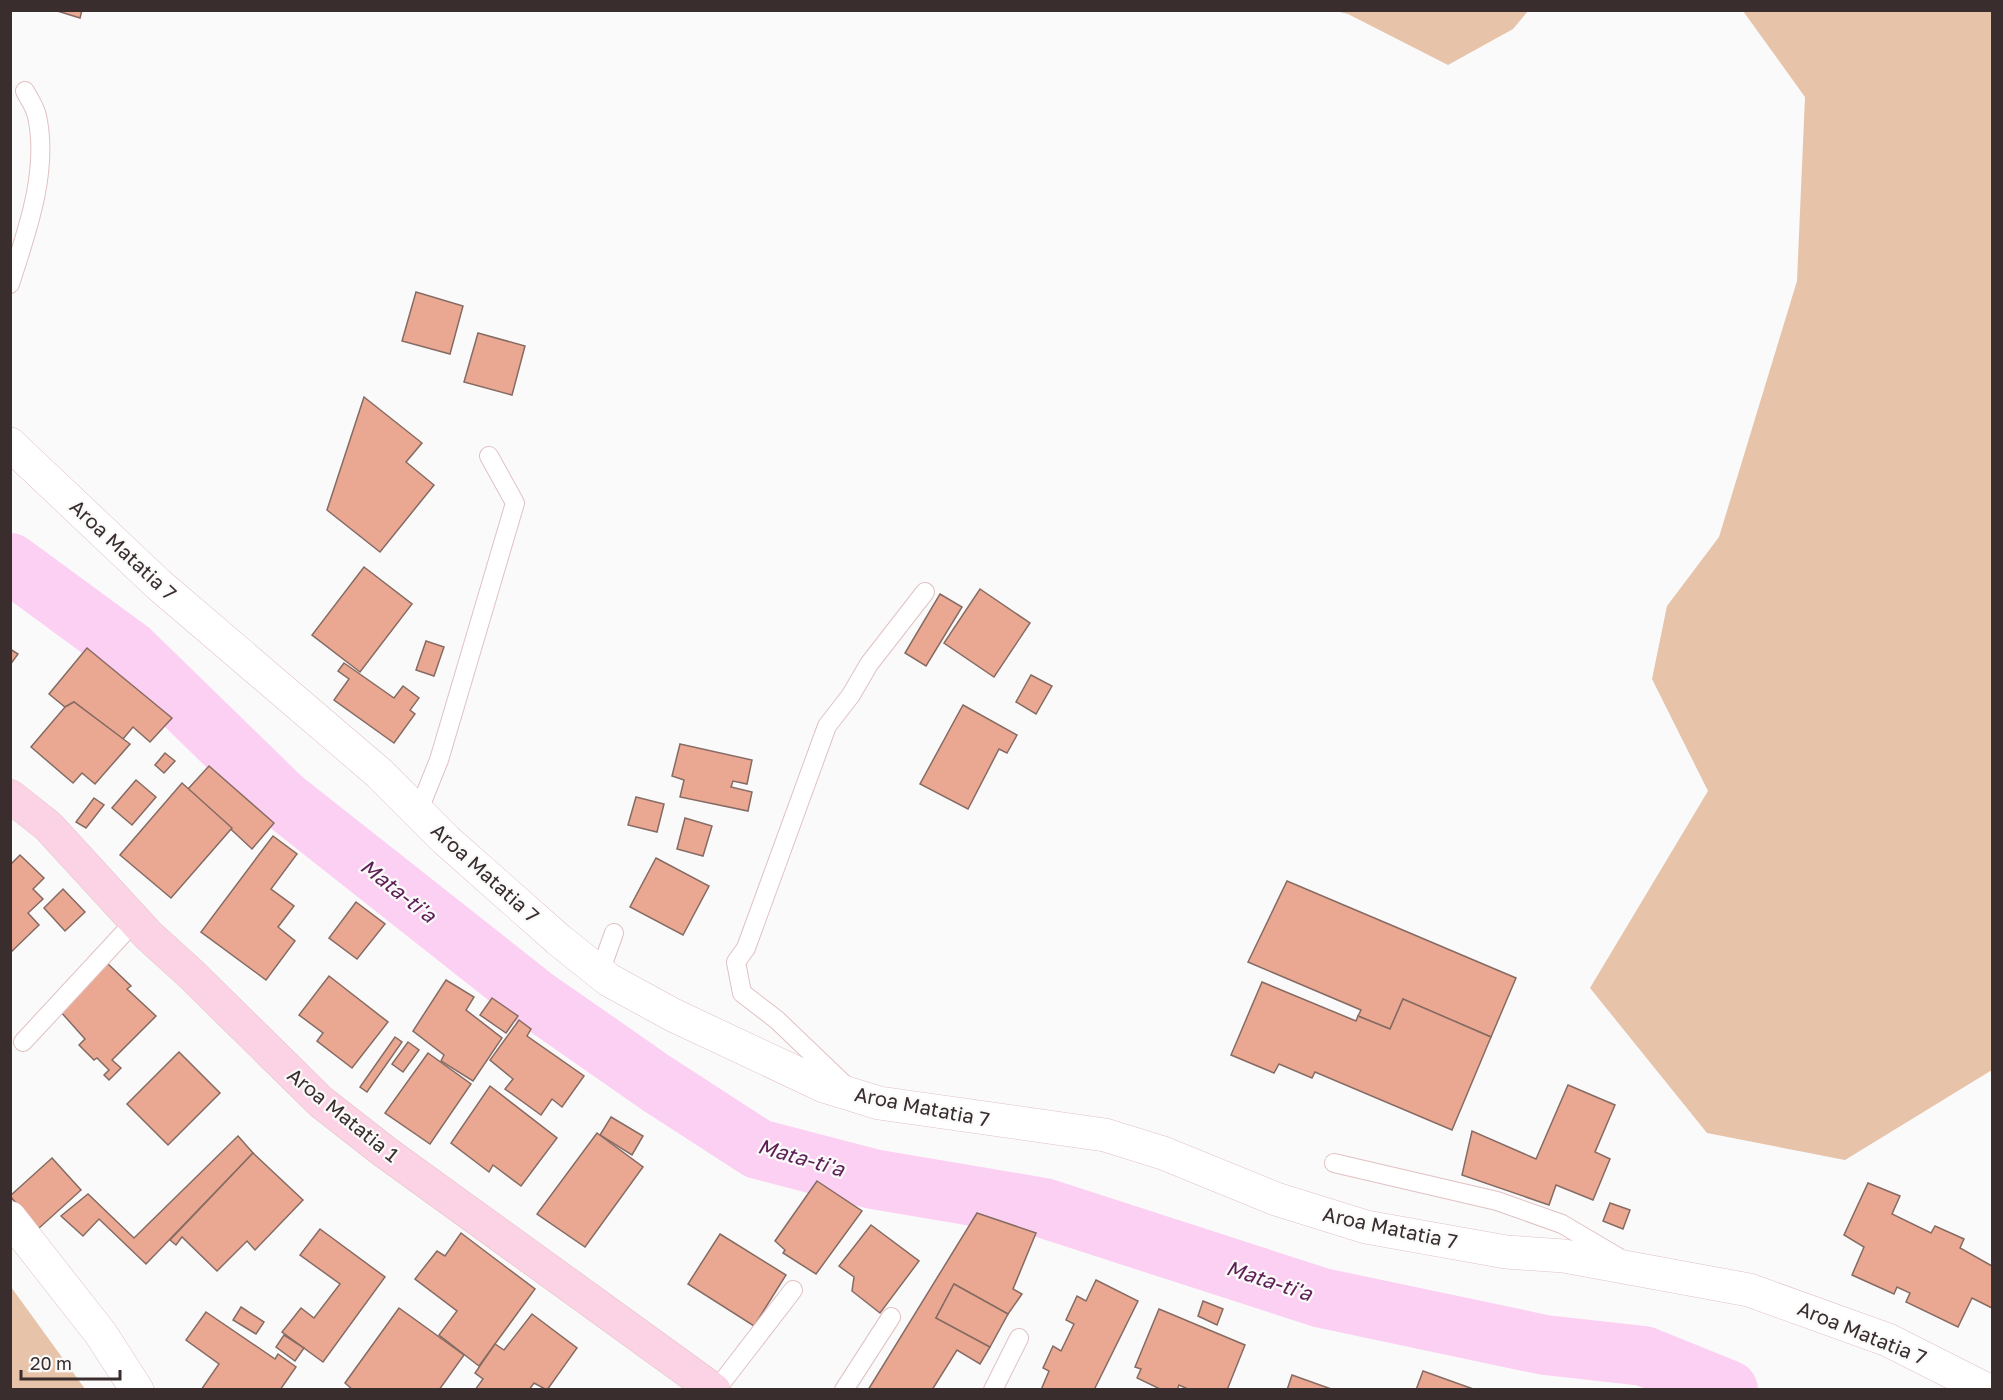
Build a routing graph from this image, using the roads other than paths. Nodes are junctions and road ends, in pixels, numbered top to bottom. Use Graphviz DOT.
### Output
graph roads {
  1 [pos="25,91"];
  2 [pos="10,284"];
  3 [pos="10,444"];
  4 [pos="489,456"];
  5 [pos="925,592"];
  6 [pos="10,796"];
  7 [pos="418,812"];
  8 [pos="135,921"];
  9 [pos="614,933"];
  10 [pos="600,972"];
  11 [pos="23,1042"];
  12 [pos="857,1097"];
  13 [pos="1334,1163"];
  14 [pos="10,1218"];
  15 [pos="1630,1269"];
  16 [pos="793,1290"];
  17 [pos="891,1317"];
  18 [pos="1019,1338"];
  19 [pos="137,1389"];
  20 [pos="715,1389"];
  21 [pos="844,1389"];
  22 [pos="993,1389"];
  23 [pos="1987,1389"];
  1 -- 2 [label="lane"];
  3 -- 7 [label="street, Aroa Matatia 7"];
  4 -- 7 [label="lane"];
  5 -- 12 [label="lane"];
  6 -- 8 [label="main road, Aroa Matatia 1"];
  7 -- 10 [label="street, Aroa Matatia 7"];
  8 -- 11 [label="lane"];
  8 -- 20 [label="main road, Aroa Matatia 1"];
  9 -- 10 [label="lane"];
  10 -- 12 [label="street, Aroa Matatia 7"];
  12 -- 15 [label="street, Aroa Matatia 7"];
  13 -- 15 [label="lane"];
  14 -- 19 [label="street"];
  15 -- 23 [label="street, Aroa Matatia 7"];
  16 -- 20 [label="lane"];
  17 -- 21 [label="lane"];
  18 -- 22 [label="lane"];
}
